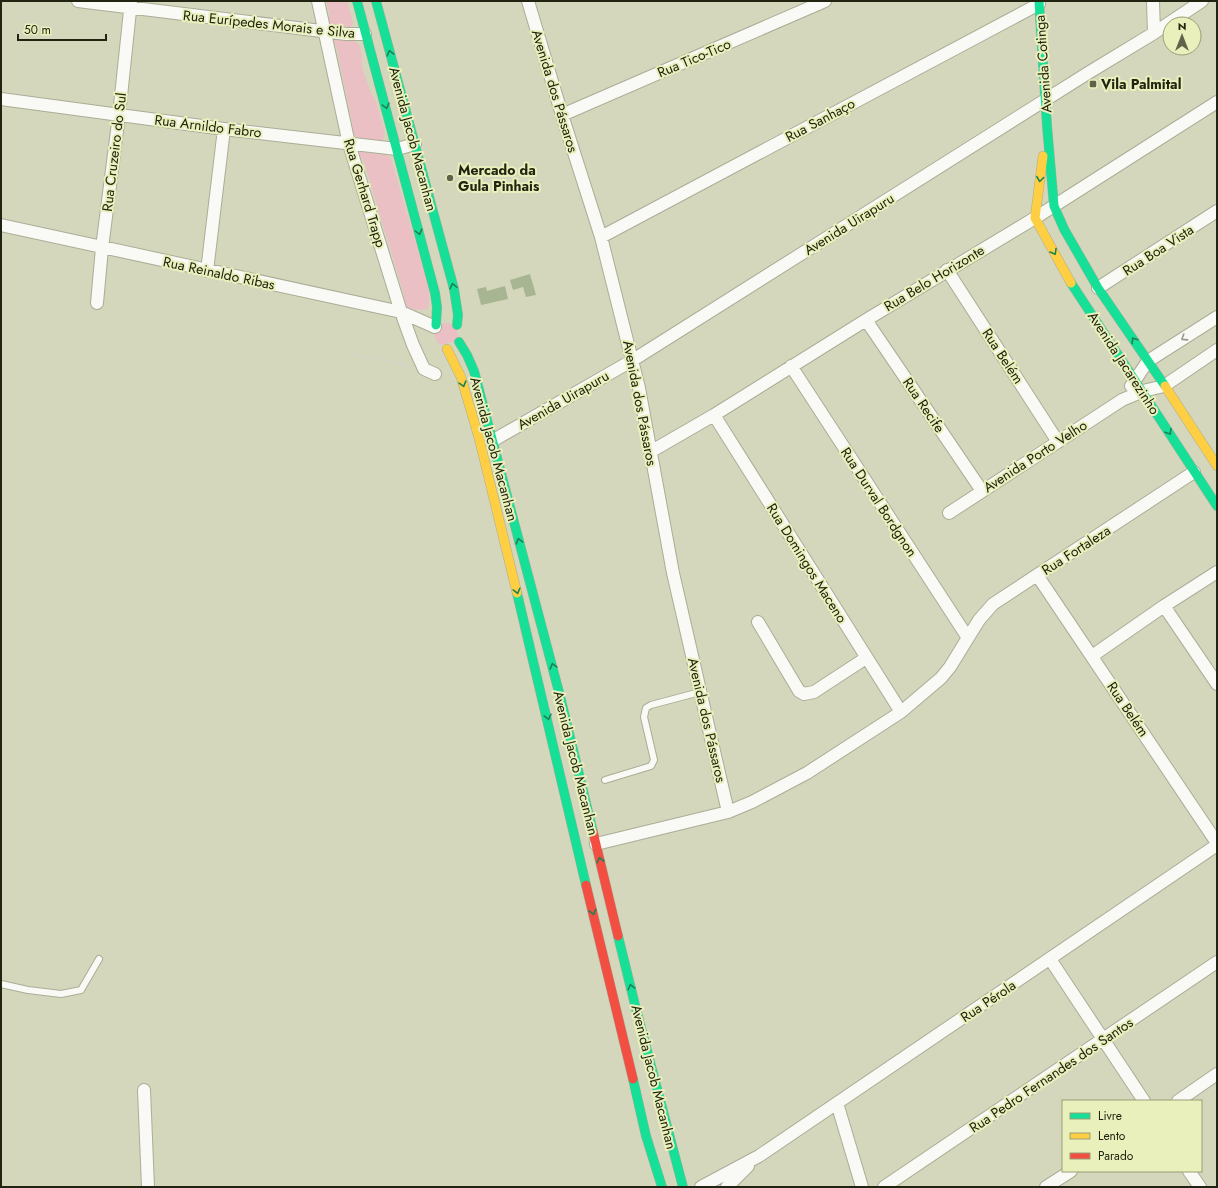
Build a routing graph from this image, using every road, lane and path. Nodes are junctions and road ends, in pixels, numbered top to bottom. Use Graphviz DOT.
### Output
graph roads {
  1 [pos="78,1"];
  2 [pos="318,1"];
  3 [pos="357,1"];
  4 [pos="376,1"];
  5 [pos="528,1"];
  6 [pos="825,1"];
  7 [pos="1153,1"];
  8 [pos="1202,1"];
  9 [pos="1039,2"];
  10 [pos="131,4"];
  11 [pos="324,31"];
  12 [pos="1154,33"];
  13 [pos="365,34"];
  14 [pos="1,99"];
  15 [pos="1045,100"];
  16 [pos="1217,102"];
  17 [pos="119,115"];
  18 [pos="562,115"];
  19 [pos="1047,126"];
  20 [pos="224,129"];
  21 [pos="349,144"];
  22 [pos="415,144"];
  23 [pos="397,149"];
  24 [pos="1054,206"];
  25 [pos="1217,211"];
  26 [pos="1034,218"];
  27 [pos="1,225"];
  28 [pos="601,237"];
  29 [pos="102,248"];
  30 [pos="948,270"];
  31 [pos="207,271"];
  32 [pos="1098,288"];
  33 [pos="97,303"];
  34 [pos="401,312"];
  35 [pos="1217,317"];
  36 [pos="866,320"];
  37 [pos="442,331"];
  38 [pos="459,342"];
  39 [pos="1217,350"];
  40 [pos="351,354"];
  41 [pos="633,360"];
  42 [pos="1148,361"];
  43 [pos="791,366"];
  44 [pos="430,371"];
  45 [pos="1135,380"];
  46 [pos="1164,386"];
  47 [pos="1143,391"];
  48 [pos="1122,400"];
  49 [pos="714,415"];
  50 [pos="492,441"];
  51 [pos="1058,442"];
  52 [pos="650,452"];
  53 [pos="1216,461"];
  54 [pos="1194,472"];
  55 [pos="982,491"];
  56 [pos="1217,506"];
  57 [pos="949,513"];
  58 [pos="1217,572"];
  59 [pos="1037,575"];
  60 [pos="1164,606"];
  61 [pos="758,622"];
  62 [pos="968,638"];
  63 [pos="1092,656"];
  64 [pos="866,658"];
  65 [pos="1217,684"];
  66 [pos="700,692"];
  67 [pos="901,712"];
  68 [pos="605,780"];
  69 [pos="728,812"];
  70 [pos="596,844"];
  71 [pos="1217,844"];
  72 [pos="99,959"];
  73 [pos="1050,959"];
  74 [pos="1217,962"];
  75 [pos="1,984"];
  76 [pos="1104,1040"];
  77 [pos="1217,1074"];
  78 [pos="144,1090"];
  79 [pos="1143,1100"];
  80 [pos="1179,1100"];
  81 [pos="837,1102"];
  82 [pos="758,1156"];
  83 [pos="1069,1172"];
  84 [pos="1190,1172"];
  85 [pos="148,1187"];
  86 [pos="662,1187"];
  87 [pos="683,1187"];
  88 [pos="701,1187"];
  89 [pos="727,1187"];
  90 [pos="862,1187"];
  91 [pos="884,1187"];
  92 [pos="1046,1187"];
  93 [pos="1200,1187"];
  1 -- 10 [label="street, Rua Eurípedes Morais e Silva"];
  2 -- 11 [label="street, Rua Gerhard Trapp"];
  3 -- 13 [label="main road, Avenida Jacob Macanhan"];
  22 -- 4 [label="main road, Avenida Jacob Macanhan, one-way"];
  5 -- 18 [label="street, Avenida dos Pássaros"];
  6 -- 18 [label="street, Rua Tico-Tico"];
  7 -- 12 [label="street"];
  8 -- 12 [label="street, Avenida Uirapuru"];
  9 -- 15 [label="main road, Avenida Cotinga"];
  9 -- 28 [label="street, Rua Sanhaço"];
  10 -- 11 [label="street, Rua Eurípedes Morais e Silva"];
  10 -- 17 [label="street, Rua Cruzeiro do Sul"];
  11 -- 13 [label="street, Rua Eurípedes Morais e Silva"];
  11 -- 21 [label="street, Rua Gerhard Trapp"];
  12 -- 15 [label="street, Avenida Uirapuru"];
  13 -- 23 [label="main road, Avenida Jacob Macanhan, one-way"];
  14 -- 17 [label="street, Rua Arnildo Fabro"];
  15 -- 19 [label="main road, Avenida Cotinga"];
  15 -- 41 [label="street, Avenida Uirapuru"];
  16 -- 24 [label="street, Rua Belo Horizonte"];
  17 -- 20 [label="street, Rua Arnildo Fabro"];
  17 -- 29 [label="street, Rua Cruzeiro do Sul"];
  18 -- 28 [label="street, Avenida dos Pássaros"];
  19 -- 24 [label="main road, Avenida Cotinga"];
  19 -- 26 [label="main road, Avenida Cotinga, one-way"];
  20 -- 21 [label="street, Rua Arnildo Fabro"];
  20 -- 31 [label="street"];
  21 -- 23 [label="street, Rua Arnildo Fabro"];
  21 -- 34 [label="street, Rua Gerhard Trapp"];
  22 -- 23 [label="street, Rua Arnildo Fabro"];
  37 -- 22 [label="main road, Avenida Jacob Macanhan, one-way"];
  23 -- 37 [label="main road, Avenida Jacob Macanhan, one-way"];
  24 -- 26 [label="street, Rua Belo Horizonte"];
  24 -- 32 [label="main road, Avenida Jacarezinho"];
  25 -- 32 [label="street, Rua Boa Vista"];
  26 -- 30 [label="street, Rua Belo Horizonte"];
  26 -- 45 [label="main road, Avenida Jacarezinho, one-way"];
  27 -- 29 [label="street, Rua Reinaldo Ribas"];
  28 -- 41 [label="street, Avenida dos Pássaros"];
  29 -- 31 [label="street, Rua Reinaldo Ribas"];
  29 -- 33 [label="street, Rua Cruzeiro do Sul"];
  30 -- 36 [label="street, Rua Belo Horizonte"];
  30 -- 51 [label="street, Rua Belém"];
  31 -- 34 [label="street, Rua Reinaldo Ribas"];
  42 -- 32 [label="main road, Avenida Jacarezinho, one-way"];
  34 -- 37 [label="street, Rua Reinaldo Ribas"];
  34 -- 44 [label="street, Rua Gerhard Trapp"];
  35 -- 42 [label="street, Avenida Porto Velho, one-way"];
  36 -- 43 [label="street, Rua Belo Horizonte"];
  36 -- 55 [label="street, Rua Recife"];
  37 -- 38 [label="main road"];
  37 -- 38 [label="main road"];
  37 -- 86 [label="main road, Avenida Jacob Macanhan, one-way"];
  38 -- 50 [label="main road, Avenida Jacob Macanhan"];
  39 -- 46 [label="street, Avenida Porto Velho"];
  40 -- 44 [label="path"];
  41 -- 50 [label="street, Avenida Uirapuru"];
  41 -- 52 [label="street, Avenida dos Pássaros"];
  42 -- 45 [label="street, Avenida Porto Velho"];
  42 -- 46 [label="main road, Avenida Jacarezinho"];
  43 -- 49 [label="street, Rua Belo Horizonte"];
  43 -- 62 [label="street, Rua Durval Bordgnon"];
  45 -- 47 [label="main road, Avenida Jacarezinho"];
  45 -- 48 [label="street, Avenida Porto Velho"];
  46 -- 47 [label="street, Avenida Porto Velho"];
  46 -- 53 [label="main road, Avenida Jacarezinho"];
  47 -- 48 [label="street, Avenida Porto Velho"];
  47 -- 54 [label="main road, Avenida Jacarezinho, one-way"];
  48 -- 51 [label="street, Avenida Porto Velho"];
  49 -- 52 [label="street, Rua Belo Horizonte"];
  49 -- 64 [label="street, Rua Domingos Maceno"];
  70 -- 50 [label="main road, Avenida Jacob Macanhan, one-way"];
  51 -- 55 [label="street, Avenida Porto Velho"];
  52 -- 66 [label="street, Avenida dos Pássaros"];
  54 -- 56 [label="main road, Avenida Jacarezinho"];
  54 -- 59 [label="street, Rua Fortaleza"];
  55 -- 57 [label="street, Avenida Porto Velho"];
  58 -- 60 [label="street"];
  59 -- 62 [label="street, Rua Fortaleza"];
  59 -- 63 [label="street, Rua Belém"];
  60 -- 63 [label="street"];
  60 -- 65 [label="street"];
  61 -- 64 [label="street"];
  62 -- 67 [label="street, Rua Fortaleza"];
  63 -- 71 [label="street, Rua Belém"];
  64 -- 67 [label="street, Rua Domingos Maceno"];
  66 -- 68 [label="lane"];
  66 -- 69 [label="street, Avenida dos Pássaros"];
  67 -- 69 [label="street, Rua Fortaleza"];
  69 -- 70 [label="street, Rua Fortaleza"];
  87 -- 70 [label="main road, Avenida Jacob Macanhan, one-way"];
  71 -- 73 [label="street, Rua Pérola"];
  72 -- 75 [label="lane"];
  73 -- 76 [label="street"];
  73 -- 81 [label="street, Rua Pérola"];
  74 -- 76 [label="street, Rua Pedro Fernandes dos Santos"];
  76 -- 79 [label="street"];
  76 -- 91 [label="street, Rua Pedro Fernandes dos Santos"];
  77 -- 80 [label="street"];
  78 -- 85 [label="street"];
  81 -- 82 [label="street, Rua Pérola"];
  81 -- 90 [label="street"];
  82 -- 88 [label="street, Rua Pérola"];
  82 -- 89 [label="street, Rua Pérola"];
  83 -- 92 [label="street"];
  84 -- 93 [label="street"];
}
